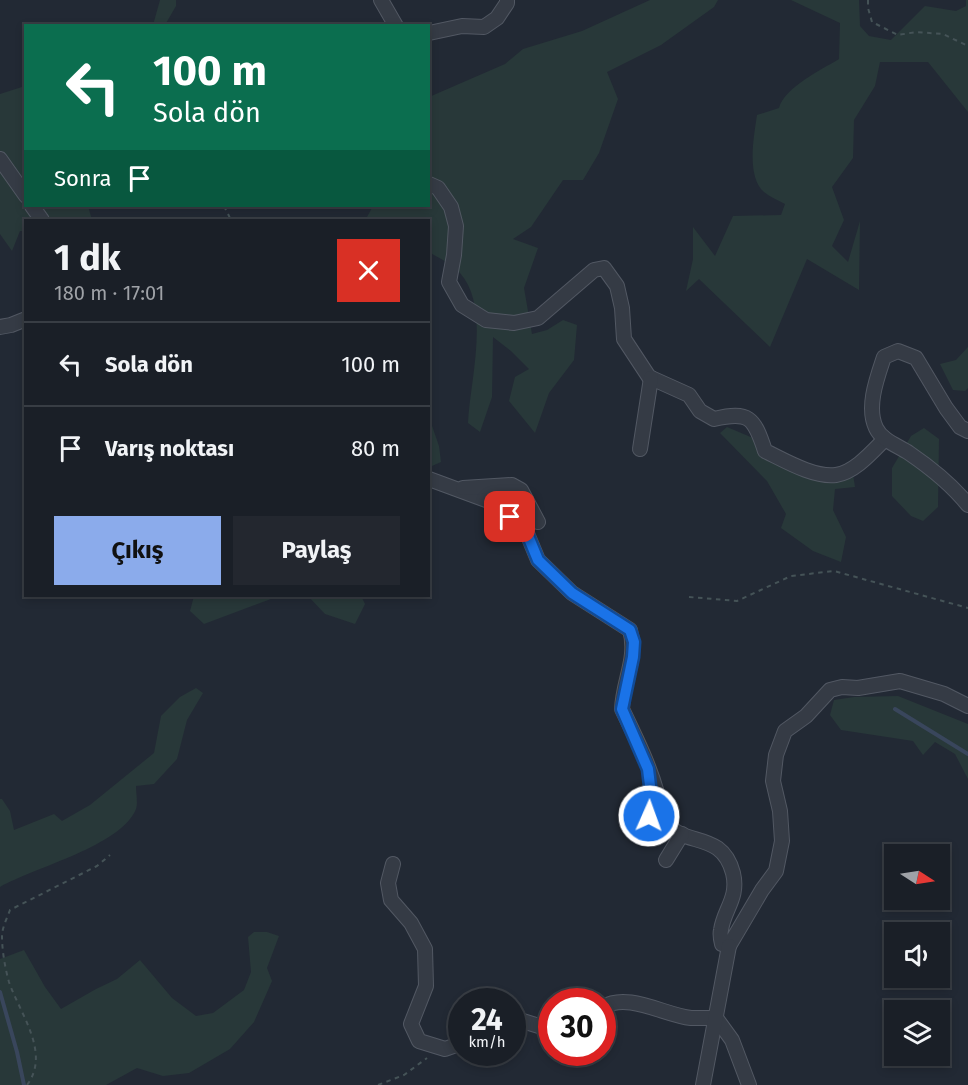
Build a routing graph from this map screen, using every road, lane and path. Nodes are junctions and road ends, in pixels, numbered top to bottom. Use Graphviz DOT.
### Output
graph roads {
  1 [pos="381,0"];
  2 [pos="507,0"];
  3 [pos="868,0"];
  4 [pos="395,24"];
  5 [pos="430,33"];
  6 [pos="968,46"];
  7 [pos="0,159"];
  8 [pos="430,184"];
  9 [pos="24,193"];
  10 [pos="24,320"];
  11 [pos="0,327"];
  12 [pos="651,378"];
  13 [pos="968,431"];
  14 [pos="885,439"];
  15 [pos="640,448"];
  16 [pos="430,479"];
  17 [pos="454,488"];
  18 [pos="968,505"];
  19 [pos="538,522"];
  20 [pos="689,597"];
  21 [pos="968,608"];
  22 [pos="968,706"];
  23 [pos="648,769"];
  24 [pos="637,824"];
  25 [pos="682,834"];
  26 [pos="110,855"];
  27 [pos="666,860"];
  28 [pos="393,864"];
  29 [pos="729,946"];
  30 [pos="616,1003"];
  31 [pos="716,1018"];
  32 [pos="437,1046"];
  33 [pos="448,1048"];
  34 [pos="27,1085"];
  35 [pos="378,1085"];
  36 [pos="703,1085"];
  37 [pos="749,1085"];
  1 -- 4 [label="street"];
  2 -- 5 [label="street"];
  3 -- 6 [label="path"];
  7 -- 9 [label="street"];
  8 -- 12 [label="street"];
  10 -- 11 [label="street"];
  12 -- 14 [label="street"];
  12 -- 15 [label="street"];
  13 -- 14 [label="street"];
  14 -- 18 [label="street"];
  16 -- 17 [label="street"];
  17 -- 19 [label="street"];
  17 -- 23 [label="street"];
  20 -- 21 [label="path"];
  22 -- 29 [label="street"];
  23 -- 24 [label="street"];
  23 -- 25 [label="street"];
  25 -- 27 [label="street"];
  25 -- 29 [label="street"];
  26 -- 34 [label="path"];
  28 -- 32 [label="street"];
  29 -- 31 [label="street"];
  30 -- 31 [label="street"];
  31 -- 36 [label="street"];
  31 -- 37 [label="street"];
  32 -- 33 [label="street"];
  32 -- 35 [label="path"];
}
